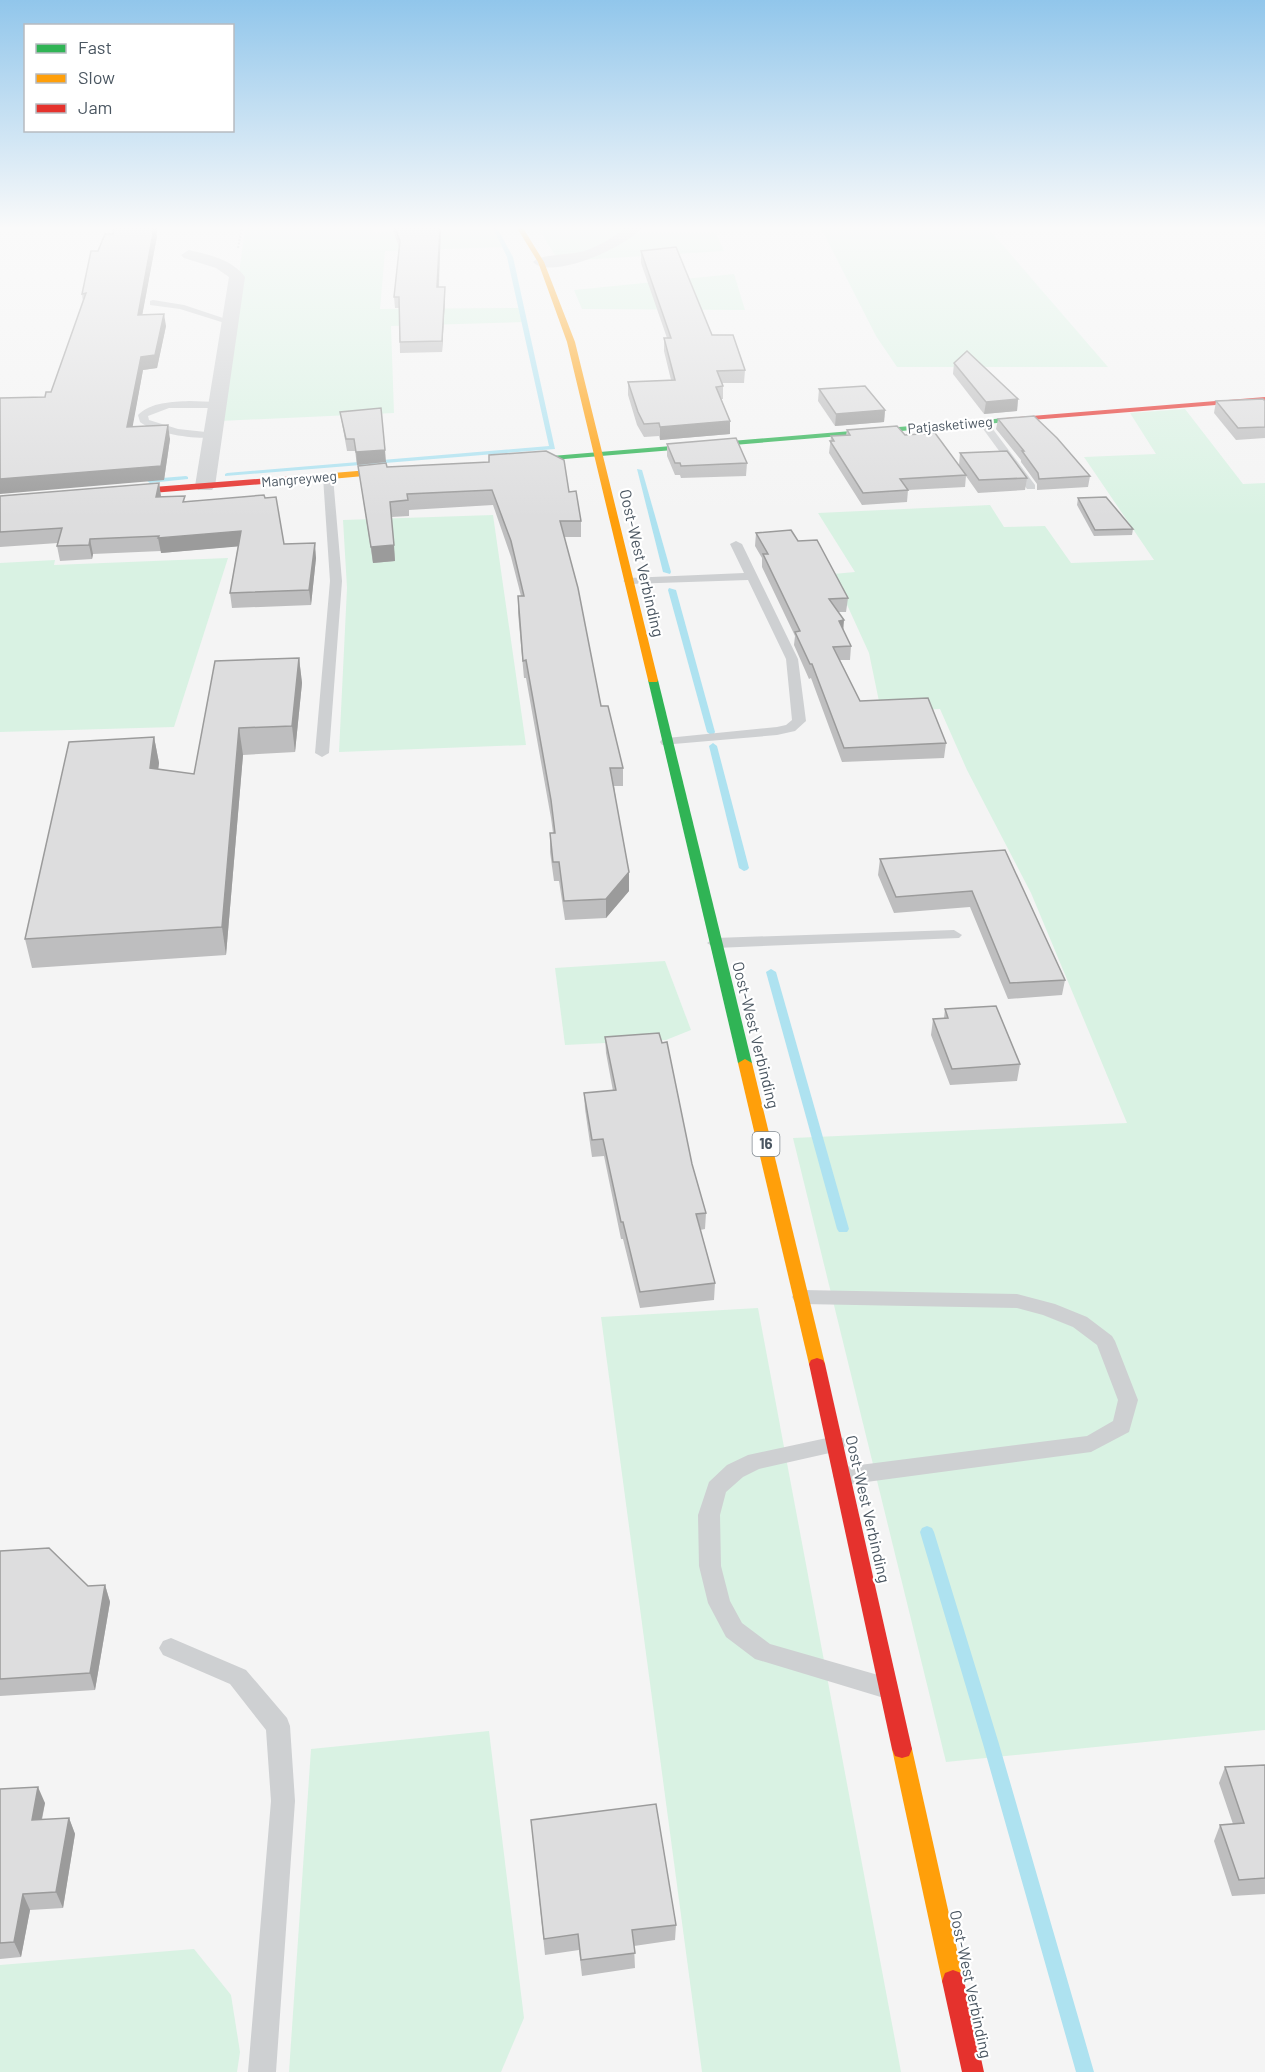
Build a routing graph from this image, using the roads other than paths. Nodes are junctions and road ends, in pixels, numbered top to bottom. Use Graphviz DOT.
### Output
graph roads {
  1 [pos="231,325"];
  2 [pos="565,325"];
  3 [pos="1265,399"];
  4 [pos="218,405"];
  5 [pos="983,422"];
  6 [pos="212,435"];
  7 [pos="598,453"];
  8 [pos="498,463"];
  9 [pos="418,469"];
  10 [pos="328,477"];
  11 [pos="205,486"];
  12 [pos="1030,487"];
  13 [pos="102,494"];
  14 [pos="736,544"];
  15 [pos="750,576"];
  16 [pos="629,581"];
  17 [pos="667,742"];
  18 [pos="322,753"];
  19 [pos="954,935"];
  20 [pos="716,943"];
  21 [pos="802,1297"];
  22 [pos="836,1444"];
  23 [pos="843,1476"];
  24 [pos="171,1648"];
  25 [pos="890,1689"];
  26 [pos="262,2072"];
  27 [pos="973,2072"];
  1 -- 4 [label="street"];
  2 -- 7 [label="main road, Oost-West Verbinding / 16"];
  3 -- 5 [label="main road, Patjasketiweg"];
  4 -- 6 [label="street"];
  4 -- 6 [label="lane"];
  5 -- 7 [label="main road, Patjasketiweg"];
  5 -- 12 [label="lane"];
  6 -- 11 [label="street"];
  7 -- 8 [label="main road"];
  7 -- 16 [label="main road, Oost-West Verbinding / 16"];
  9 -- 10 [label="main road, Mangreyweg"];
  10 -- 11 [label="main road, Mangreyweg"];
  10 -- 18 [label="lane"];
  11 -- 13 [label="main road, Mangreyweg"];
  14 -- 15 [label="lane"];
  15 -- 16 [label="lane"];
  15 -- 17 [label="lane"];
  16 -- 17 [label="main road, Oost-West Verbinding / 16"];
  17 -- 20 [label="main road, Oost-West Verbinding / 16"];
  19 -- 20 [label="lane"];
  20 -- 21 [label="main road, Oost-West Verbinding / 16"];
  21 -- 22 [label="main road, Oost-West Verbinding / 16"];
  21 -- 23 [label="lane"];
  22 -- 23 [label="main road, Oost-West Verbinding / 16"];
  22 -- 25 [label="lane"];
  23 -- 25 [label="main road, Oost-West Verbinding / 16"];
  24 -- 26 [label="lane"];
  25 -- 27 [label="main road, Oost-West Verbinding / 16"];
}
